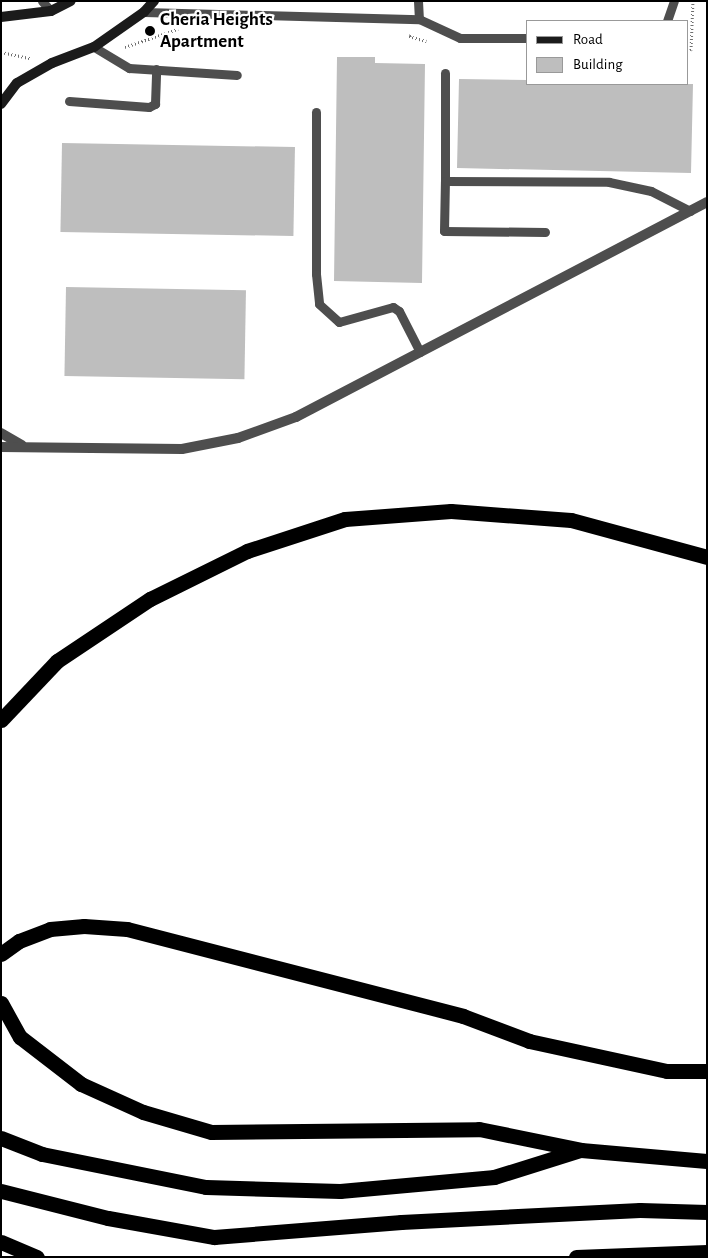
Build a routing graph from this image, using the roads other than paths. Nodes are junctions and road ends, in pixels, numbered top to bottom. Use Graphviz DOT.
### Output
graph roads {
  1 [pos="42,1"];
  2 [pos="71,1"];
  3 [pos="154,1"];
  4 [pos="418,1"];
  5 [pos="674,1"];
  6 [pos="51,11"];
  7 [pos="144,12"];
  8 [pos="1,17"];
  9 [pos="418,20"];
  10 [pos="667,20"];
  11 [pos="526,38"];
  12 [pos="94,48"];
  13 [pos="156,69"];
  14 [pos="445,73"];
  15 [pos="237,75"];
  16 [pos="68,101"];
  17 [pos="1,104"];
  18 [pos="316,112"];
  19 [pos="445,180"];
  20 [pos="707,202"];
  21 [pos="690,211"];
  22 [pos="545,232"];
  23 [pos="420,352"];
  24 [pos="1,433"];
  25 [pos="1,447"];
  26 [pos="30,447"];
  27 [pos="707,557"];
  28 [pos="1,720"];
  29 [pos="1,954"];
  30 [pos="1,1003"];
  31 [pos="707,1071"];
  32 [pos="1,1138"];
  33 [pos="581,1150"];
  34 [pos="707,1161"];
  35 [pos="1,1191"];
  36 [pos="707,1212"];
  37 [pos="1,1242"];
  38 [pos="707,1252"];
  39 [pos="37,1257"];
  40 [pos="576,1257"];
  1 -- 6 [label="lane"];
  2 -- 6 [label="street"];
  3 -- 7 [label="street"];
  4 -- 9 [label="lane"];
  5 -- 10 [label="lane"];
  6 -- 8 [label="street"];
  7 -- 9 [label="lane"];
  7 -- 12 [label="street"];
  9 -- 11 [label="lane"];
  12 -- 13 [label="lane"];
  12 -- 17 [label="street"];
  13 -- 15 [label="lane"];
  13 -- 16 [label="lane"];
  14 -- 19 [label="lane"];
  18 -- 23 [label="lane"];
  19 -- 21 [label="lane"];
  19 -- 22 [label="lane"];
  20 -- 21 [label="street"];
  21 -- 23 [label="street"];
  23 -- 26 [label="street"];
  24 -- 26 [label="street"];
  25 -- 26 [label="street"];
  27 -- 28 [label="highway"];
  29 -- 31 [label="highway"];
  30 -- 33 [label="highway"];
  32 -- 33 [label="highway"];
  33 -- 34 [label="highway"];
  35 -- 36 [label="highway"];
  37 -- 39 [label="highway"];
  38 -- 40 [label="highway"];
}
